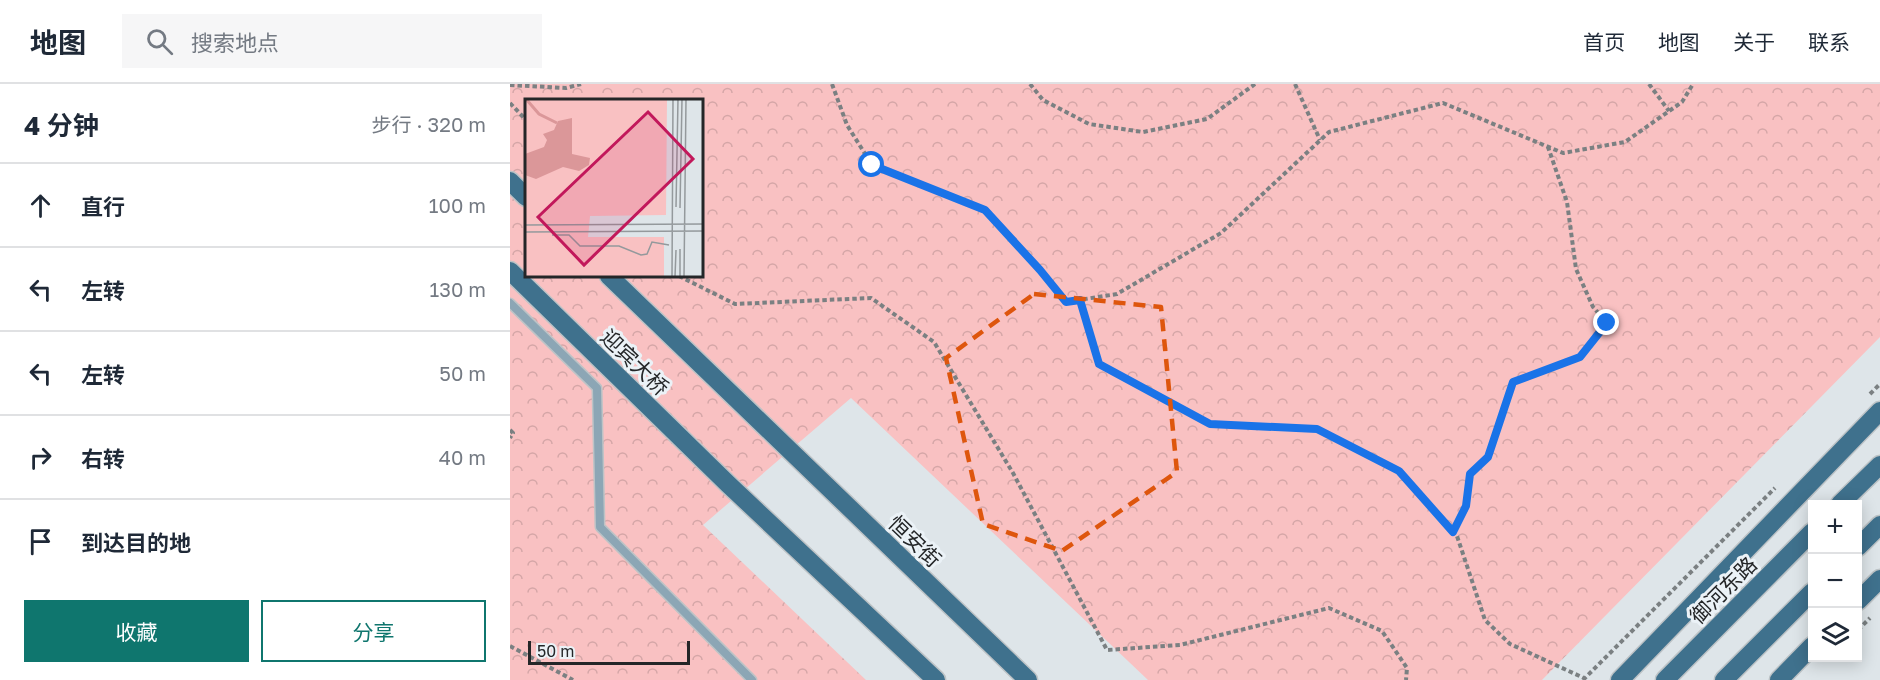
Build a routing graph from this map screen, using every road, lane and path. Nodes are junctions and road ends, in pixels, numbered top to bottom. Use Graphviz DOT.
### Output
graph roads {
  1 [pos="581,84"];
  2 [pos="832,84"];
  3 [pos="1030,84"];
  4 [pos="1255,84"];
  5 [pos="1295,84"];
  6 [pos="1649,84"];
  7 [pos="1693,84"];
  8 [pos="510,85"];
  9 [pos="510,103"];
  10 [pos="1669,111"];
  11 [pos="525,119"];
  12 [pos="1320,140"];
  13 [pos="1548,147"];
  14 [pos="510,181"];
  15 [pos="525,195"];
  16 [pos="510,271"];
  17 [pos="611,278"];
  18 [pos="683,278"];
  19 [pos="1080,300"];
  20 [pos="510,303"];
  21 [pos="1880,384"];
  22 [pos="1863,400"];
  23 [pos="1880,411"];
  24 [pos="510,430"];
  25 [pos="772,434"];
  26 [pos="510,438"];
  27 [pos="1880,465"];
  28 [pos="1779,484"];
  29 [pos="1844,500"];
  30 [pos="1880,525"];
  31 [pos="1453,532"];
  32 [pos="1808,536"];
  33 [pos="1862,542"];
  34 [pos="1880,579"];
  35 [pos="1808,596"];
  36 [pos="1862,596"];
  37 [pos="510,646"];
  38 [pos="1808,650"];
  39 [pos="1583,679"];
  40 [pos="573,680"];
  41 [pos="752,680"];
  42 [pos="936,680"];
  43 [pos="1028,680"];
  44 [pos="1406,680"];
  45 [pos="1620,680"];
  46 [pos="1665,680"];
  47 [pos="1724,680"];
  48 [pos="1779,680"];
  1 -- 8 [label="path"];
  2 -- 19 [label="path"];
  3 -- 4 [label="path"];
  5 -- 12 [label="path"];
  6 -- 10 [label="path"];
  7 -- 10 [label="path"];
  9 -- 11 [label="path"];
  10 -- 13 [label="path"];
  12 -- 13 [label="path"];
  12 -- 19 [label="path"];
  13 -- 31 [label="path"];
  14 -- 15 [label="main road"];
  16 -- 42 [label="main road, 迎宾大桥"];
  17 -- 25 [label="main road, 迎宾大桥"];
  18 -- 44 [label="path"];
  19 -- 31 [label="path"];
  20 -- 41 [label="lane"];
  21 -- 22 [label="path"];
  23 -- 45 [label="main road"];
  24 -- 26 [label="path"];
  25 -- 43 [label="main road, 恒安街"];
  27 -- 29 [label="main road"];
  28 -- 39 [label="path"];
  30 -- 33 [label="main road"];
  31 -- 39 [label="path"];
  32 -- 46 [label="main road, 御河东路"];
  34 -- 36 [label="main road"];
  35 -- 47 [label="main road"];
  37 -- 40 [label="path"];
  38 -- 48 [label="main road"];
}
